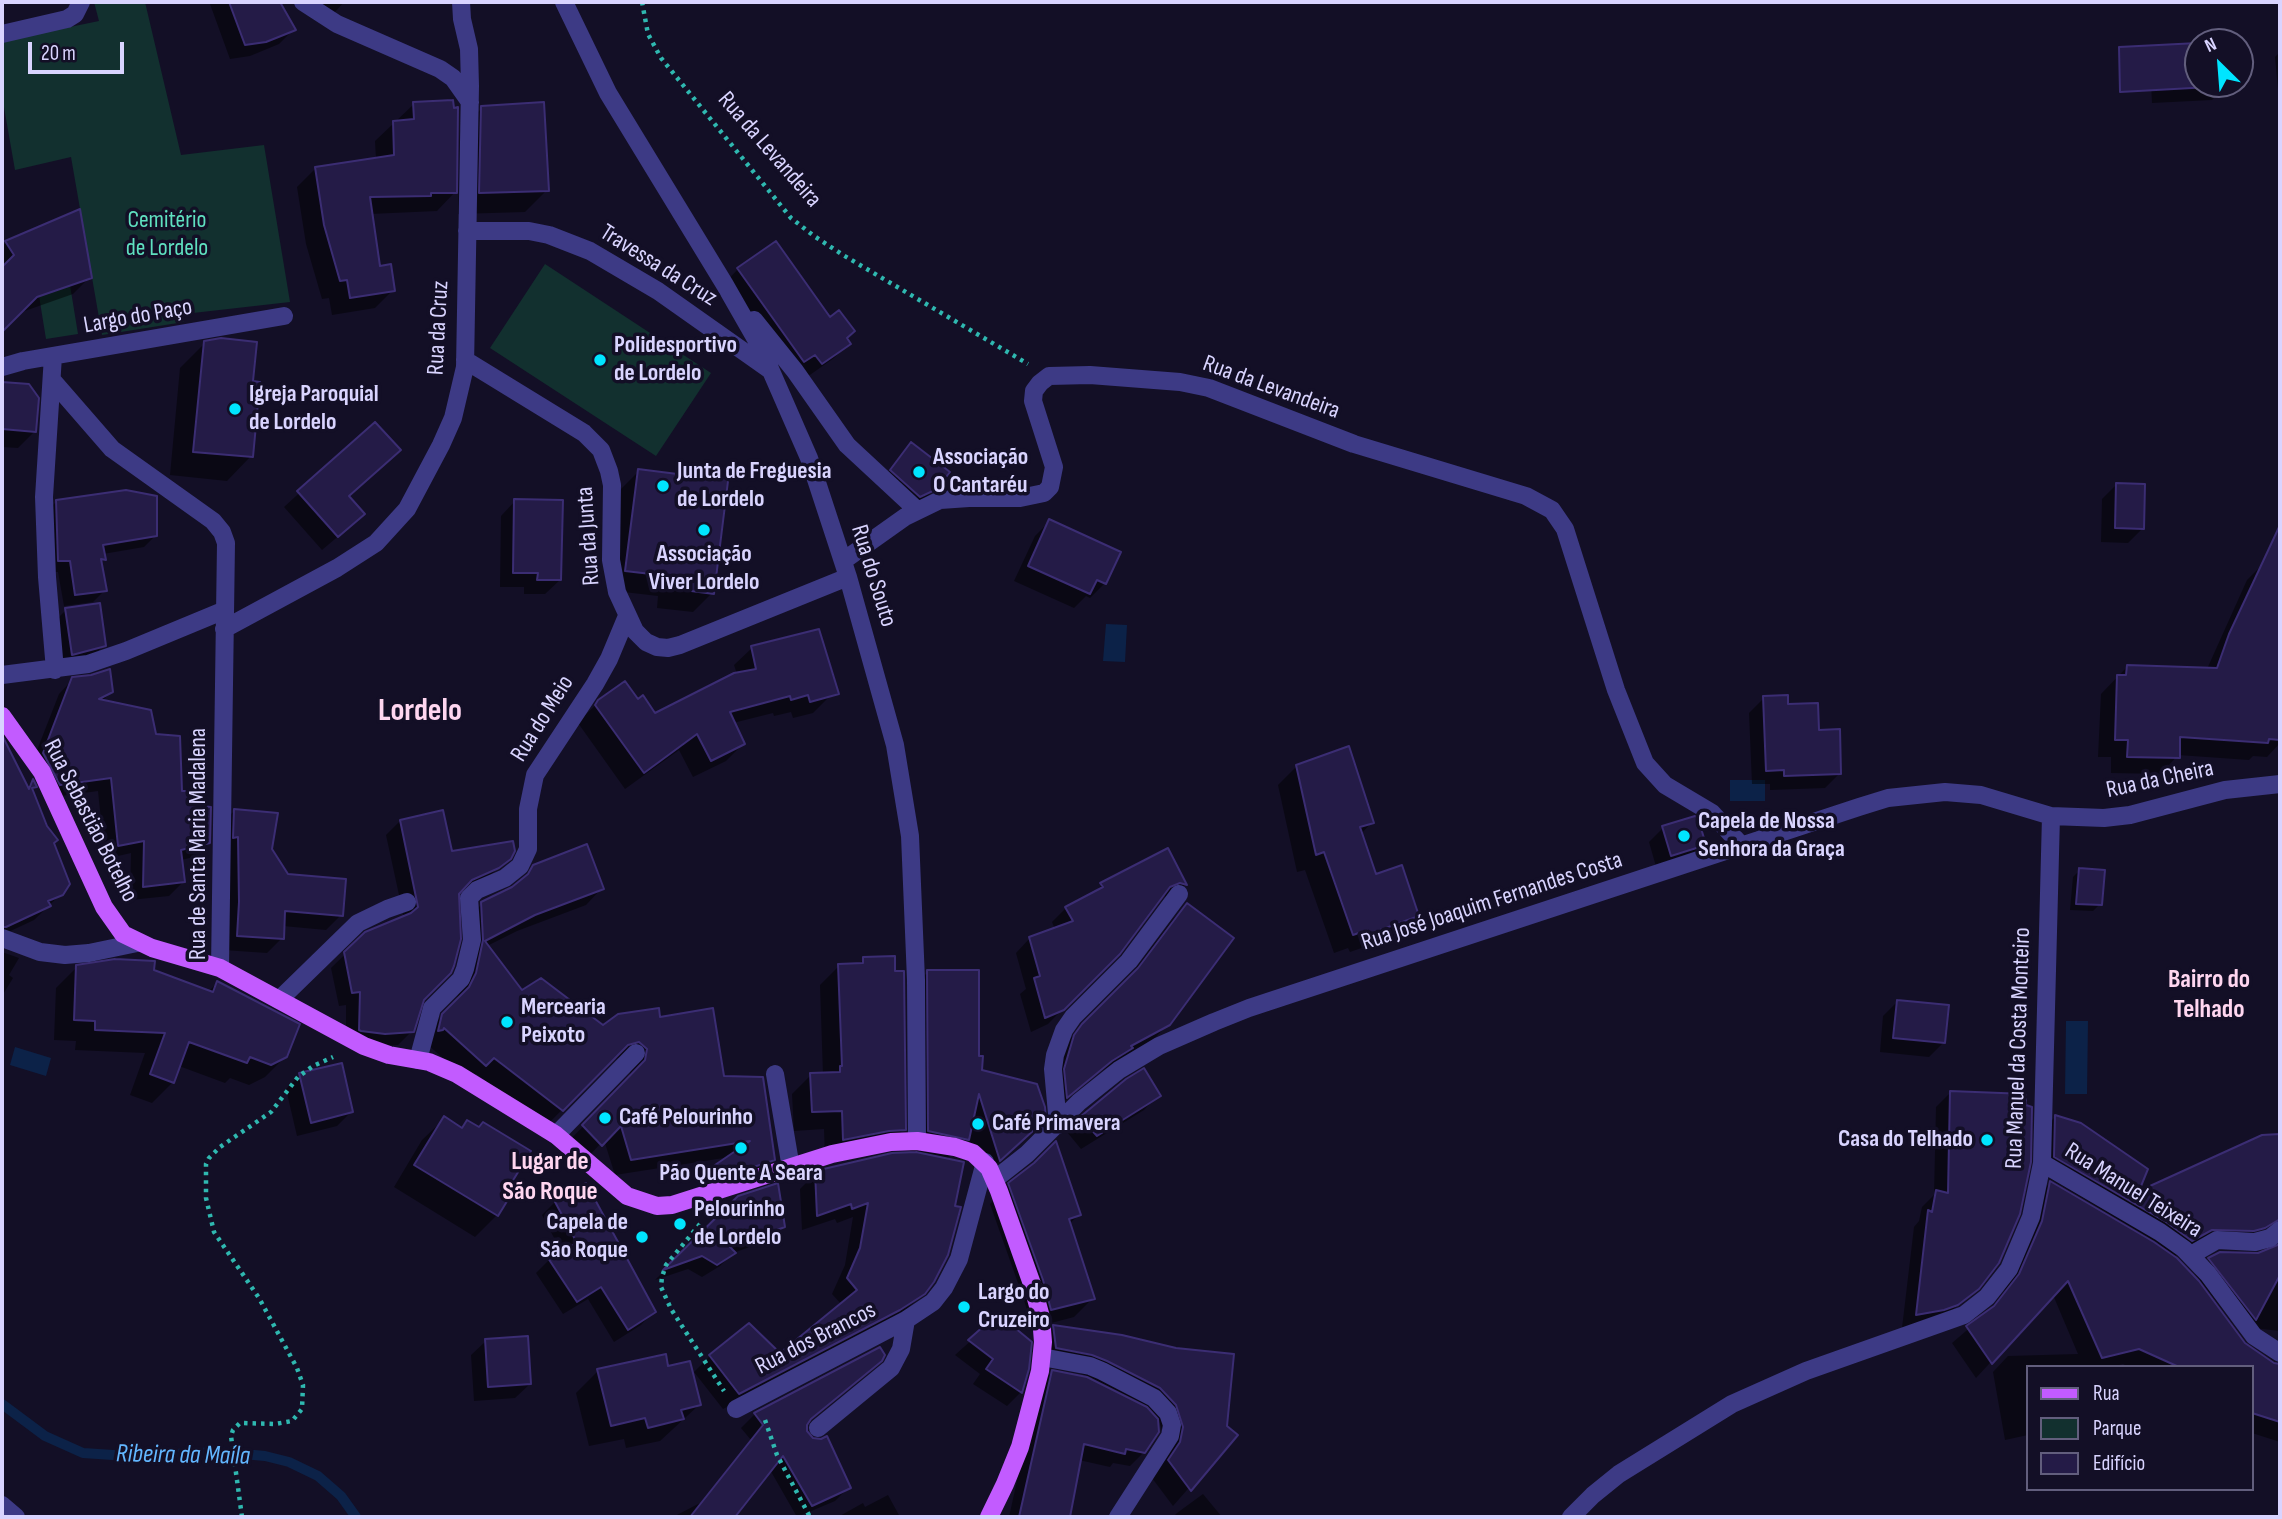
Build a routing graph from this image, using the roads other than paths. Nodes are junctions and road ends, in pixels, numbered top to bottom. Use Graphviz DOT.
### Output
graph roads {
  1 [pos="81,2"];
  2 [pos="303,2"];
  3 [pos="461,2"];
  4 [pos="564,2"];
  5 [pos="2,34"];
  6 [pos="470,102"];
  7 [pos="467,231"];
  8 [pos="725,285"];
  9 [pos="284,316"];
  10 [pos="53,356"];
  11 [pos="465,360"];
  12 [pos="2,367"];
  13 [pos="770,370"];
  14 [pos="1049,376"];
  15 [pos="52,380"];
  16 [pos="917,510"];
  17 [pos="846,569"];
  18 [pos="225,610"];
  19 [pos="627,617"];
  20 [pos="224,629"];
  21 [pos="55,670"];
  22 [pos="2,675"];
  23 [pos="2,716"];
  24 [pos="2280,784"];
  25 [pos="2051,816"];
  26 [pos="1741,845"];
  27 [pos="1179,894"];
  28 [pos="407,902"];
  29 [pos="2,938"];
  30 [pos="137,943"];
  31 [pos="220,968"];
  32 [pos="279,1000"];
  33 [pos="636,1053"];
  34 [pos="418,1060"];
  35 [pos="775,1074"];
  36 [pos="1058,1125"];
  37 [pos="556,1135"];
  38 [pos="917,1142"];
  39 [pos="985,1162"];
  40 [pos="2042,1163"];
  41 [pos="791,1168"];
  42 [pos="994,1180"];
  43 [pos="2280,1230"];
  44 [pos="2191,1255"];
  45 [pos="913,1316"];
  46 [pos="2280,1353"];
  47 [pos="1042,1357"];
  48 [pos="736,1409"];
  49 [pos="818,1429"];
  50 [pos="2,1505"];
  51 [pos="16,1517"];
  52 [pos="989,1517"];
  53 [pos="1118,1517"];
  54 [pos="1571,1517"];
  1 -- 5 [label="street"];
  2 -- 6 [label="street"];
  3 -- 6 [label="street, Rua da Cruz"];
  4 -- 8 [label="street, Rua do Souto"];
  6 -- 7 [label="street, Rua da Cruz"];
  7 -- 11 [label="street, Rua da Cruz"];
  7 -- 13 [label="street, Travessa da Cruz"];
  8 -- 13 [label="street, Rua do Souto"];
  8 -- 16 [label="street"];
  9 -- 10 [label="street, Largo do Paço"];
  10 -- 12 [label="street, Largo do Paço"];
  10 -- 15 [label="street"];
  11 -- 19 [label="street, Rua da Junta"];
  11 -- 20 [label="street, Rua da Cruz"];
  13 -- 17 [label="street, Rua do Souto"];
  14 -- 16 [label="street, Rua da Junta"];
  14 -- 26 [label="street, Rua da Levandeira"];
  15 -- 18 [label="street, Rua de Santa Maria Madalena"];
  15 -- 21 [label="street"];
  16 -- 17 [label="street, Rua da Junta"];
  17 -- 19 [label="street, Rua da Junta"];
  17 -- 38 [label="street, Rua do Souto"];
  18 -- 20 [label="street, Rua de Santa Maria Madalena"];
  18 -- 21 [label="street"];
  19 -- 34 [label="street, Rua do Meio"];
  20 -- 31 [label="street, Rua de Santa Maria Madalena"];
  21 -- 22 [label="street"];
  23 -- 30 [label="main road, Rua Sebastião Botelho"];
  24 -- 25 [label="street, Rua da Cheira"];
  25 -- 26 [label="street, Rua José Joaquim Fernandes Costa"];
  25 -- 40 [label="street, Rua Manuel da Costa Monteiro"];
  26 -- 36 [label="street, Rua José Joaquim Fernandes Costa"];
  27 -- 36 [label="street"];
  28 -- 32 [label="street"];
  29 -- 30 [label="street"];
  30 -- 31 [label="main road, Rua Sebastião Botelho"];
  31 -- 32 [label="main road, Rua de Santa Maria Madalena"];
  32 -- 34 [label="main road, Rua de Santa Maria Madalena"];
  33 -- 37 [label="street"];
  34 -- 37 [label="main road, Rua de Santa Maria Madalena"];
  35 -- 41 [label="street"];
  36 -- 42 [label="street, Rua José Joaquim Fernandes Costa"];
  37 -- 41 [label="main road, Rua de Santa Maria Madalena"];
  38 -- 39 [label="main road, Rua de Santa Maria Madalena"];
  38 -- 41 [label="main road, Rua de Santa Maria Madalena"];
  39 -- 42 [label="main road"];
  39 -- 45 [label="street"];
  40 -- 44 [label="street, Rua Manuel Teixeira"];
  40 -- 54 [label="street, Rua Manuel da Costa Monteiro"];
  42 -- 47 [label="main road"];
  43 -- 44 [label="street"];
  44 -- 46 [label="street, Rua Manuel Teixeira"];
  45 -- 48 [label="street, Rua dos Brancos"];
  45 -- 49 [label="street"];
  47 -- 52 [label="main road"];
  47 -- 53 [label="street"];
  50 -- 51 [label="street"];
}
